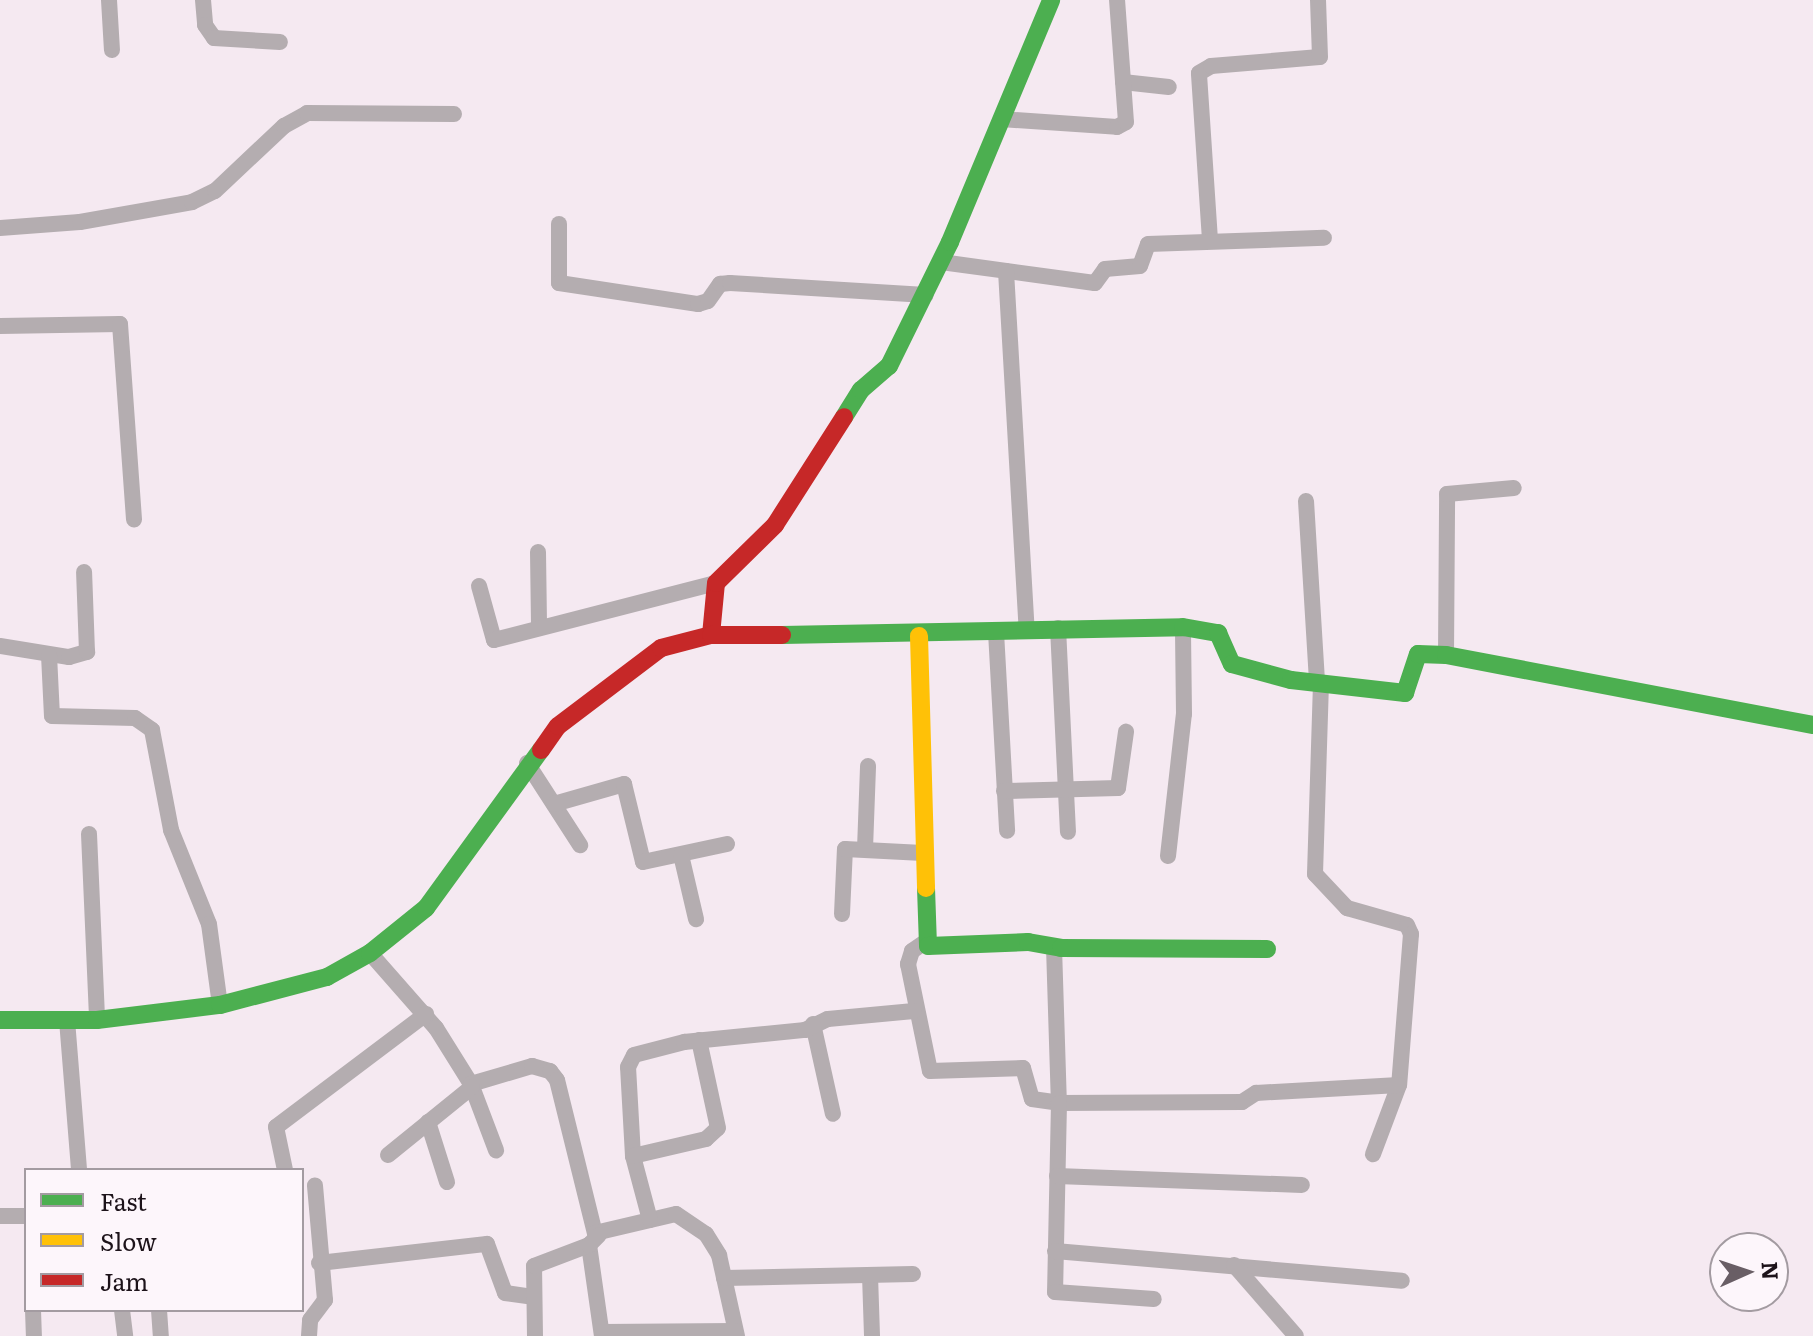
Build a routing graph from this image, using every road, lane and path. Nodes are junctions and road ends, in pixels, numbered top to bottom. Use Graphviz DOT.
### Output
graph roads {
  1 [pos="109,0"];
  2 [pos="203,0"];
  3 [pos="1051,0"];
  4 [pos="1117,0"];
  5 [pos="1318,0"];
  6 [pos="280,42"];
  7 [pos="112,50"];
  8 [pos="1123,82"];
  9 [pos="1169,87"];
  10 [pos="454,114"];
  11 [pos="1001,119"];
  12 [pos="559,224"];
  13 [pos="0,228"];
  14 [pos="1324,238"];
  15 [pos="1210,240"];
  16 [pos="941,262"];
  17 [pos="1006,271"];
  18 [pos="926,295"];
  19 [pos="0,326"];
  20 [pos="1514,488"];
  21 [pos="1306,501"];
  22 [pos="134,519"];
  23 [pos="538,552"];
  24 [pos="84,572"];
  25 [pos="716,583"];
  26 [pos="479,586"];
  27 [pos="1183,627"];
  28 [pos="539,628"];
  29 [pos="1058,628"];
  30 [pos="1027,630"];
  31 [pos="996,632"];
  32 [pos="711,635"];
  33 [pos="919,636"];
  34 [pos="0,646"];
  35 [pos="49,655"];
  36 [pos="1446,655"];
  37 [pos="1319,683"];
  38 [pos="1813,725"];
  39 [pos="1126,732"];
  40 [pos="527,763"];
  41 [pos="868,766"];
  42 [pos="1066,789"];
  43 [pos="1004,791"];
  44 [pos="554,804"];
  45 [pos="1007,831"];
  46 [pos="1068,832"];
  47 [pos="89,834"];
  48 [pos="727,844"];
  49 [pos="580,845"];
  50 [pos="865,849"];
  51 [pos="923,853"];
  52 [pos="681,855"];
  53 [pos="1168,856"];
  54 [pos="842,914"];
  55 [pos="696,919"];
  56 [pos="925,942"];
  57 [pos="1054,947"];
  58 [pos="1267,949"];
  59 [pos="370,953"];
  60 [pos="220,1005"];
  61 [pos="914,1011"];
  62 [pos="426,1014"];
  63 [pos="0,1020"];
  64 [pos="67,1020"];
  65 [pos="97,1020"];
  66 [pos="813,1024"];
  67 [pos="699,1040"];
  68 [pos="1399,1085"];
  69 [pos="472,1086"];
  70 [pos="1059,1103"];
  71 [pos="833,1114"];
  72 [pos="428,1122"];
  73 [pos="496,1150"];
  74 [pos="1373,1154"];
  75 [pos="388,1155"];
  76 [pos="633,1156"];
  77 [pos="79,1168"];
  78 [pos="281,1168"];
  79 [pos="1057,1176"];
  80 [pos="447,1182"];
  81 [pos="315,1185"];
  82 [pos="1302,1185"];
  83 [pos="0,1216"];
  84 [pos="24,1216"];
  85 [pos="650,1220"];
  86 [pos="594,1240"];
  87 [pos="1055,1251"];
  88 [pos="319,1263"];
  89 [pos="1234,1265"];
  90 [pos="913,1274"];
  91 [pos="870,1275"];
  92 [pos="724,1278"];
  93 [pos="1402,1281"];
  94 [pos="533,1297"];
  95 [pos="1154,1299"];
  96 [pos="33,1312"];
  97 [pos="122,1312"];
  98 [pos="159,1312"];
  99 [pos="736,1333"];
  100 [pos="602,1334"];
  101 [pos="651,1334"];
  102 [pos="34,1336"];
  103 [pos="125,1336"];
  104 [pos="161,1336"];
  105 [pos="309,1336"];
  106 [pos="535,1336"];
  107 [pos="872,1336"];
  108 [pos="1296,1336"];
  1 -- 7 [label="street"];
  2 -- 6 [label="street"];
  3 -- 11 [label="street"];
  4 -- 8 [label="street"];
  5 -- 15 [label="street"];
  8 -- 9 [label="street"];
  8 -- 11 [label="street"];
  10 -- 13 [label="street"];
  11 -- 16 [label="street"];
  12 -- 18 [label="street"];
  14 -- 15 [label="street"];
  15 -- 17 [label="street"];
  16 -- 17 [label="street"];
  16 -- 18 [label="street"];
  17 -- 30 [label="street"];
  18 -- 25 [label="street"];
  19 -- 22 [label="street"];
  20 -- 36 [label="street"];
  21 -- 37 [label="street"];
  23 -- 28 [label="street"];
  24 -- 35 [label="street"];
  25 -- 28 [label="street"];
  25 -- 32 [label="street"];
  26 -- 28 [label="street"];
  27 -- 29 [label="street"];
  27 -- 37 [label="street"];
  27 -- 53 [label="street"];
  29 -- 30 [label="street"];
  29 -- 42 [label="street"];
  30 -- 31 [label="street"];
  31 -- 33 [label="street"];
  31 -- 43 [label="street"];
  32 -- 33 [label="street"];
  32 -- 40 [label="street"];
  33 -- 51 [label="street"];
  34 -- 35 [label="street"];
  35 -- 60 [label="street"];
  36 -- 37 [label="street"];
  36 -- 38 [label="street"];
  37 -- 68 [label="street"];
  39 -- 42 [label="street"];
  40 -- 44 [label="street"];
  40 -- 59 [label="street"];
  41 -- 50 [label="street"];
  42 -- 43 [label="street"];
  42 -- 46 [label="street"];
  43 -- 45 [label="street"];
  44 -- 49 [label="street"];
  44 -- 52 [label="street"];
  47 -- 65 [label="street"];
  48 -- 52 [label="street"];
  50 -- 51 [label="street"];
  50 -- 54 [label="street"];
  51 -- 56 [label="street"];
  52 -- 55 [label="street"];
  56 -- 57 [label="street"];
  56 -- 61 [label="street"];
  57 -- 58 [label="street"];
  57 -- 70 [label="street"];
  59 -- 60 [label="street"];
  59 -- 62 [label="street"];
  60 -- 65 [label="street"];
  61 -- 66 [label="street"];
  61 -- 70 [label="street"];
  62 -- 69 [label="street"];
  62 -- 78 [label="street"];
  63 -- 64 [label="street"];
  64 -- 65 [label="street"];
  64 -- 77 [label="street"];
  66 -- 67 [label="street"];
  66 -- 71 [label="street"];
  67 -- 76 [label="street"];
  67 -- 76 [label="street"];
  68 -- 70 [label="street"];
  68 -- 74 [label="street"];
  69 -- 72 [label="street"];
  69 -- 73 [label="street"];
  69 -- 86 [label="street"];
  70 -- 79 [label="street"];
  72 -- 75 [label="street"];
  72 -- 80 [label="street"];
  76 -- 85 [label="street"];
  79 -- 82 [label="street"];
  79 -- 87 [label="street"];
  81 -- 88 [label="street"];
  83 -- 84 [label="street"];
  85 -- 86 [label="street"];
  85 -- 92 [label="street"];
  86 -- 94 [label="street"];
  86 -- 100 [label="street"];
  87 -- 89 [label="street"];
  87 -- 95 [label="street"];
  88 -- 94 [label="street"];
  88 -- 105 [label="street"];
  89 -- 93 [label="street"];
  89 -- 108 [label="street"];
  90 -- 91 [label="street"];
  91 -- 92 [label="street"];
  91 -- 107 [label="street"];
  92 -- 99 [label="street"];
  94 -- 106 [label="street"];
  96 -- 102 [label="street"];
  97 -- 103 [label="street"];
  98 -- 104 [label="street"];
  99 -- 101 [label="street"];
  100 -- 101 [label="street"];
}
